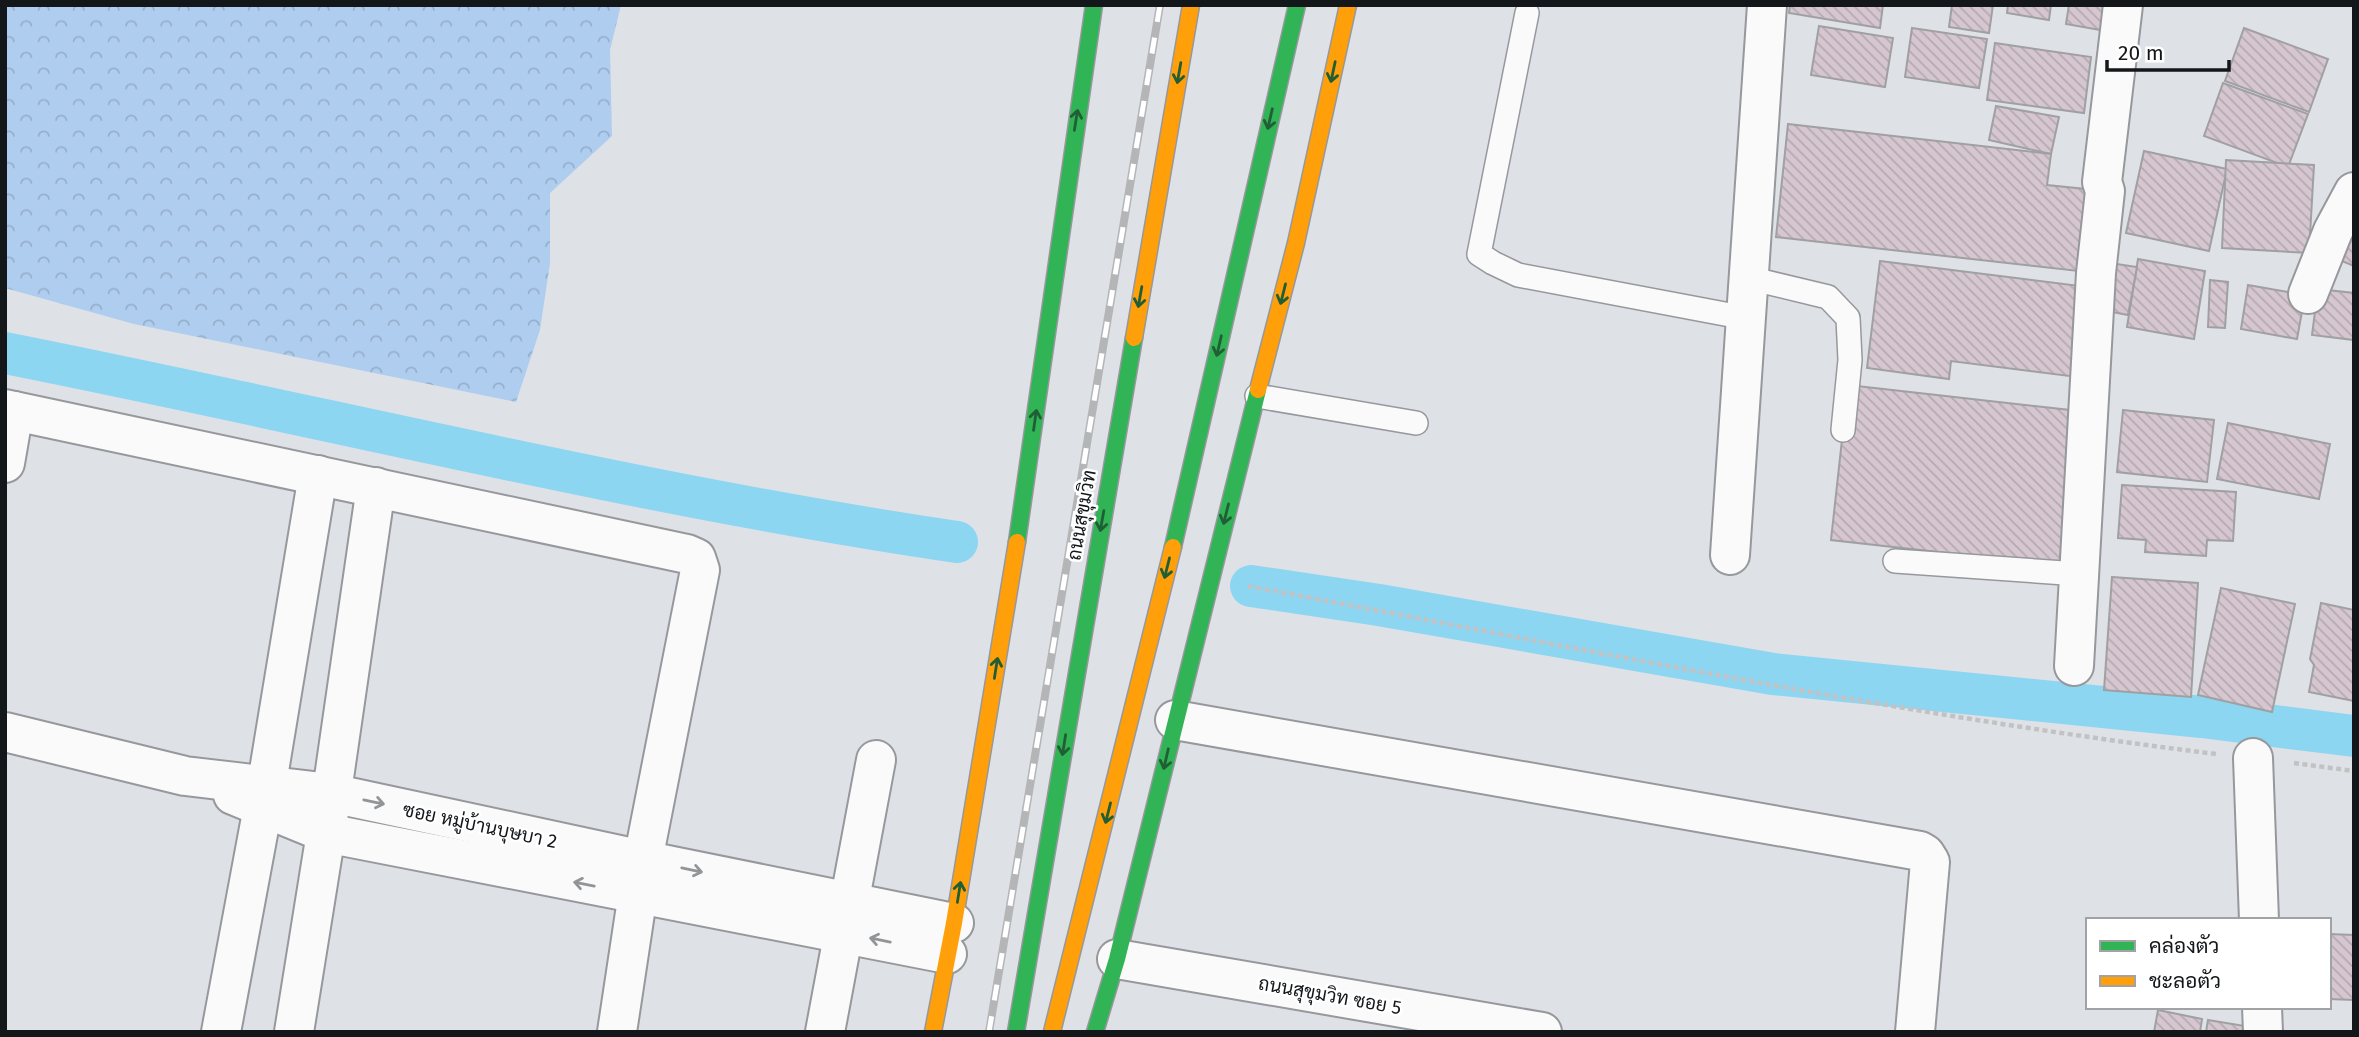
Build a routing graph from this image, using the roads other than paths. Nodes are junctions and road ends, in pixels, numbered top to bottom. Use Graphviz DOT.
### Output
graph roads {
  1 [pos="1094,5"];
  2 [pos="1191,5"];
  3 [pos="1297,5"];
  4 [pos="1348,5"];
  5 [pos="1767,5"];
  6 [pos="2123,5"];
  7 [pos="1527,13"];
  8 [pos="2354,192"];
  9 [pos="1749,278"];
  10 [pos="2308,293"];
  11 [pos="1746,317"];
  12 [pos="1257,396"];
  13 [pos="10,410"];
  14 [pos="1416,422"];
  15 [pos="1843,430"];
  16 [pos="5,463"];
  17 [pos="318,475"];
  18 [pos="376,488"];
  19 [pos="1730,555"];
  20 [pos="1895,561"];
  21 [pos="2079,574"];
  22 [pos="2074,666"];
  23 [pos="1175,720"];
  24 [pos="5,732"];
  25 [pos="2253,758"];
  26 [pos="876,760"];
  27 [pos="331,793"];
  28 [pos="264,797"];
  29 [pos="326,833"];
  30 [pos="640,877"];
  31 [pos="846,918"];
  32 [pos="2259,918"];
  33 [pos="950,938"];
  34 [pos="1118,959"];
  35 [pos="2262,1009"];
  36 [pos="221,1032"];
  37 [pos="294,1032"];
  38 [pos="617,1032"];
  39 [pos="825,1032"];
  40 [pos="933,1032"];
  41 [pos="1016,1032"];
  42 [pos="1052,1032"];
  43 [pos="1095,1032"];
  44 [pos="1542,1032"];
  45 [pos="1915,1032"];
  46 [pos="2263,1032"];
  33 -- 1 [label="highway, one-way"];
  2 -- 41 [label="highway, ถนนสุขุมวิท, one-way"];
  3 -- 42 [label="highway, one-way"];
  4 -- 12 [label="highway, one-way"];
  5 -- 9 [label="street"];
  6 -- 21 [label="street"];
  7 -- 11 [label="lane"];
  8 -- 10 [label="street"];
  9 -- 11 [label="street"];
  9 -- 15 [label="lane"];
  11 -- 19 [label="street"];
  12 -- 14 [label="lane"];
  12 -- 23 [label="highway, one-way"];
  13 -- 16 [label="street"];
  13 -- 17 [label="street"];
  17 -- 18 [label="street"];
  17 -- 28 [label="street"];
  18 -- 27 [label="street"];
  18 -- 30 [label="street"];
  20 -- 21 [label="lane"];
  21 -- 22 [label="street"];
  23 -- 34 [label="highway, one-way"];
  23 -- 45 [label="street"];
  24 -- 28 [label="street, ซอย หมู่บ้านบุษบา 2"];
  25 -- 32 [label="street"];
  26 -- 31 [label="street"];
  27 -- 28 [label="street, ซอย หมู่บ้านบุษบา 2"];
  27 -- 29 [label="street"];
  27 -- 30 [label="street, ซอย หมู่บ้านบุษบา 2, one-way"];
  28 -- 29 [label="street"];
  28 -- 36 [label="street"];
  30 -- 29 [label="street, one-way"];
  29 -- 37 [label="street"];
  30 -- 31 [label="street, ซอย หมู่บ้านบุษบา 2"];
  30 -- 38 [label="street"];
  31 -- 33 [label="street, ซอย หมู่บ้านบุษบา 2"];
  31 -- 39 [label="street"];
  33 -- 40 [label="highway"];
  34 -- 43 [label="highway"];
  34 -- 44 [label="street, ถนนสุขุมวิท ซอย 5"];
  35 -- 46 [label="street"];
}
